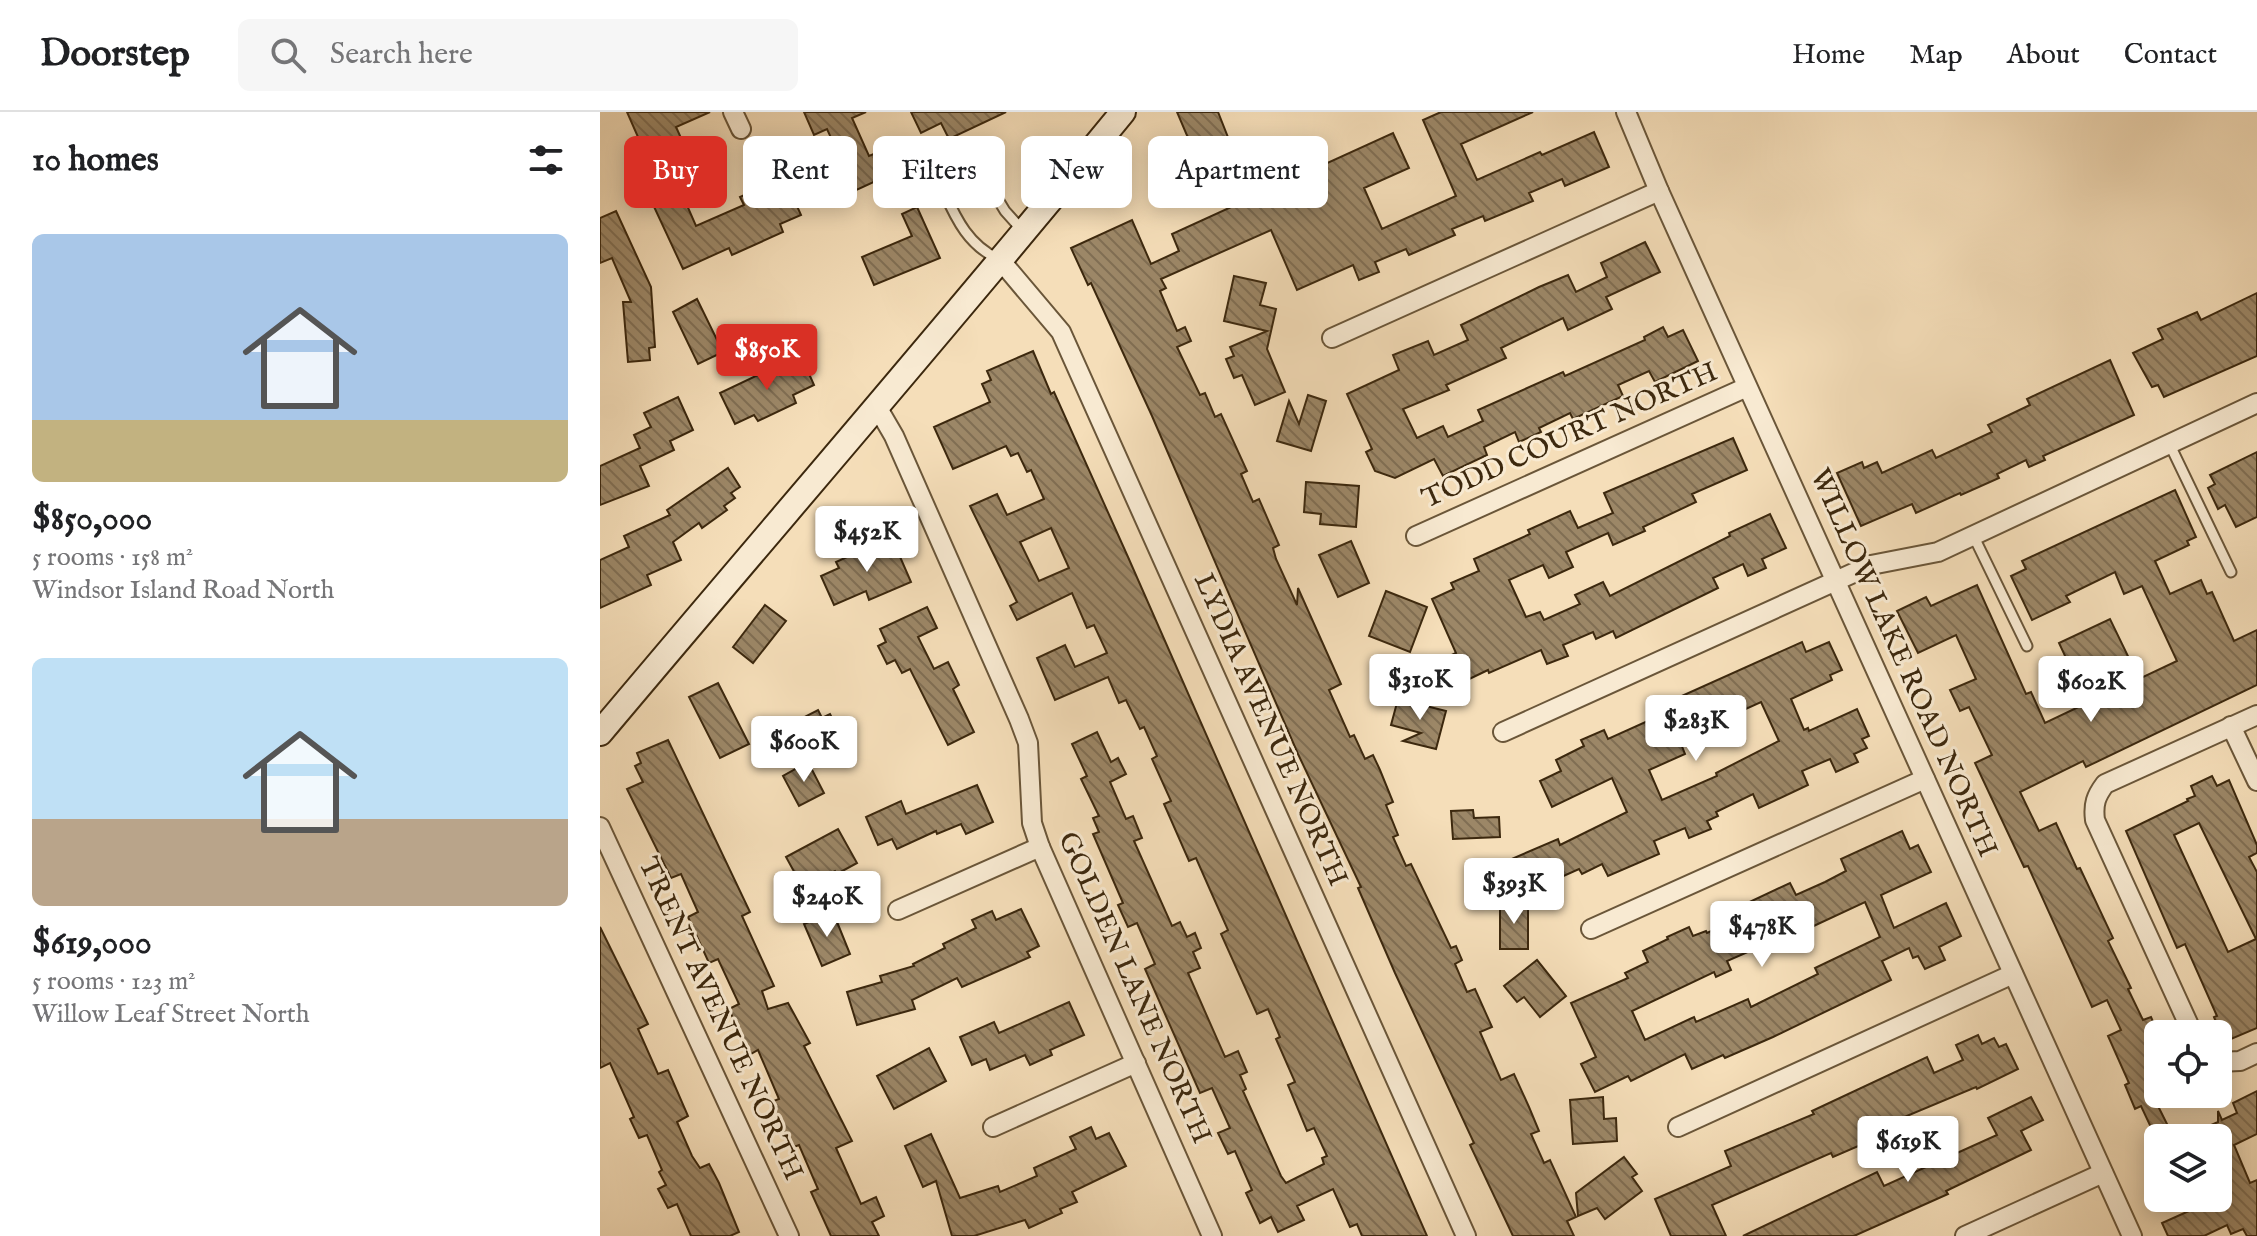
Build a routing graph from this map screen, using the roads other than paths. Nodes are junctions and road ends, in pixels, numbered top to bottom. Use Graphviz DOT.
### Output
graph roads {
  1 [pos="1123,112"];
  2 [pos="1626,112"];
  3 [pos="1659,191"];
  4 [pos="1025,233"];
  5 [pos="1001,261"];
  6 [pos="1332,338"];
  7 [pos="1747,387"];
  8 [pos="2257,403"];
  9 [pos="876,405"];
  10 [pos="2169,443"];
  11 [pos="1973,535"];
  12 [pos="1416,536"];
  13 [pos="2231,572"];
  14 [pos="1835,582"];
  15 [pos="2027,646"];
  16 [pos="2257,715"];
  17 [pos="2231,726"];
  18 [pos="1503,732"];
  19 [pos="600,733"];
  20 [pos="1925,779"];
  21 [pos="2257,781"];
  22 [pos="600,827"];
  23 [pos="1040,847"];
  24 [pos="898,910"];
  25 [pos="1591,929"];
  26 [pos="2013,974"];
  27 [pos="2187,1020"];
  28 [pos="2257,1053"];
  29 [pos="2232,1061"];
  30 [pos="1136,1063"];
  31 [pos="993,1127"];
  32 [pos="1678,1127"];
  33 [pos="2103,1173"];
  34 [pos="789,1236"];
  35 [pos="1212,1236"];
  36 [pos="1466,1236"];
  37 [pos="1965,1236"];
  38 [pos="2132,1236"];
  1 -- 4 [label="street"];
  2 -- 3 [label="street, WILLOW LAKE ROAD NORTH"];
  3 -- 6 [label="street"];
  3 -- 7 [label="street, WILLOW LAKE ROAD NORTH"];
  4 -- 5 [label="street"];
  4 -- 5 [label="lane"];
  5 -- 9 [label="street"];
  5 -- 36 [label="street, LYDIA AVENUE NORTH"];
  7 -- 12 [label="street, TODD COURT NORTH"];
  7 -- 14 [label="street, WILLOW LAKE ROAD NORTH"];
  8 -- 10 [label="street"];
  9 -- 19 [label="street"];
  9 -- 23 [label="street, GOLDEN LANE NORTH"];
  10 -- 11 [label="street"];
  10 -- 13 [label="lane"];
  11 -- 14 [label="street"];
  11 -- 15 [label="lane"];
  14 -- 18 [label="street"];
  14 -- 20 [label="street, WILLOW LAKE ROAD NORTH"];
  16 -- 17 [label="street"];
  17 -- 21 [label="street"];
  17 -- 27 [label="street"];
  20 -- 25 [label="street"];
  20 -- 26 [label="street, WILLOW LAKE ROAD NORTH"];
  22 -- 34 [label="street, TRENT AVENUE NORTH"];
  23 -- 24 [label="street"];
  23 -- 30 [label="street, GOLDEN LANE NORTH"];
  26 -- 32 [label="street"];
  26 -- 33 [label="street, WILLOW LAKE ROAD NORTH"];
  28 -- 29 [label="street"];
  30 -- 31 [label="street"];
  30 -- 35 [label="street, GOLDEN LANE NORTH"];
  33 -- 37 [label="street"];
  33 -- 38 [label="street, WILLOW LAKE ROAD NORTH"];
}
